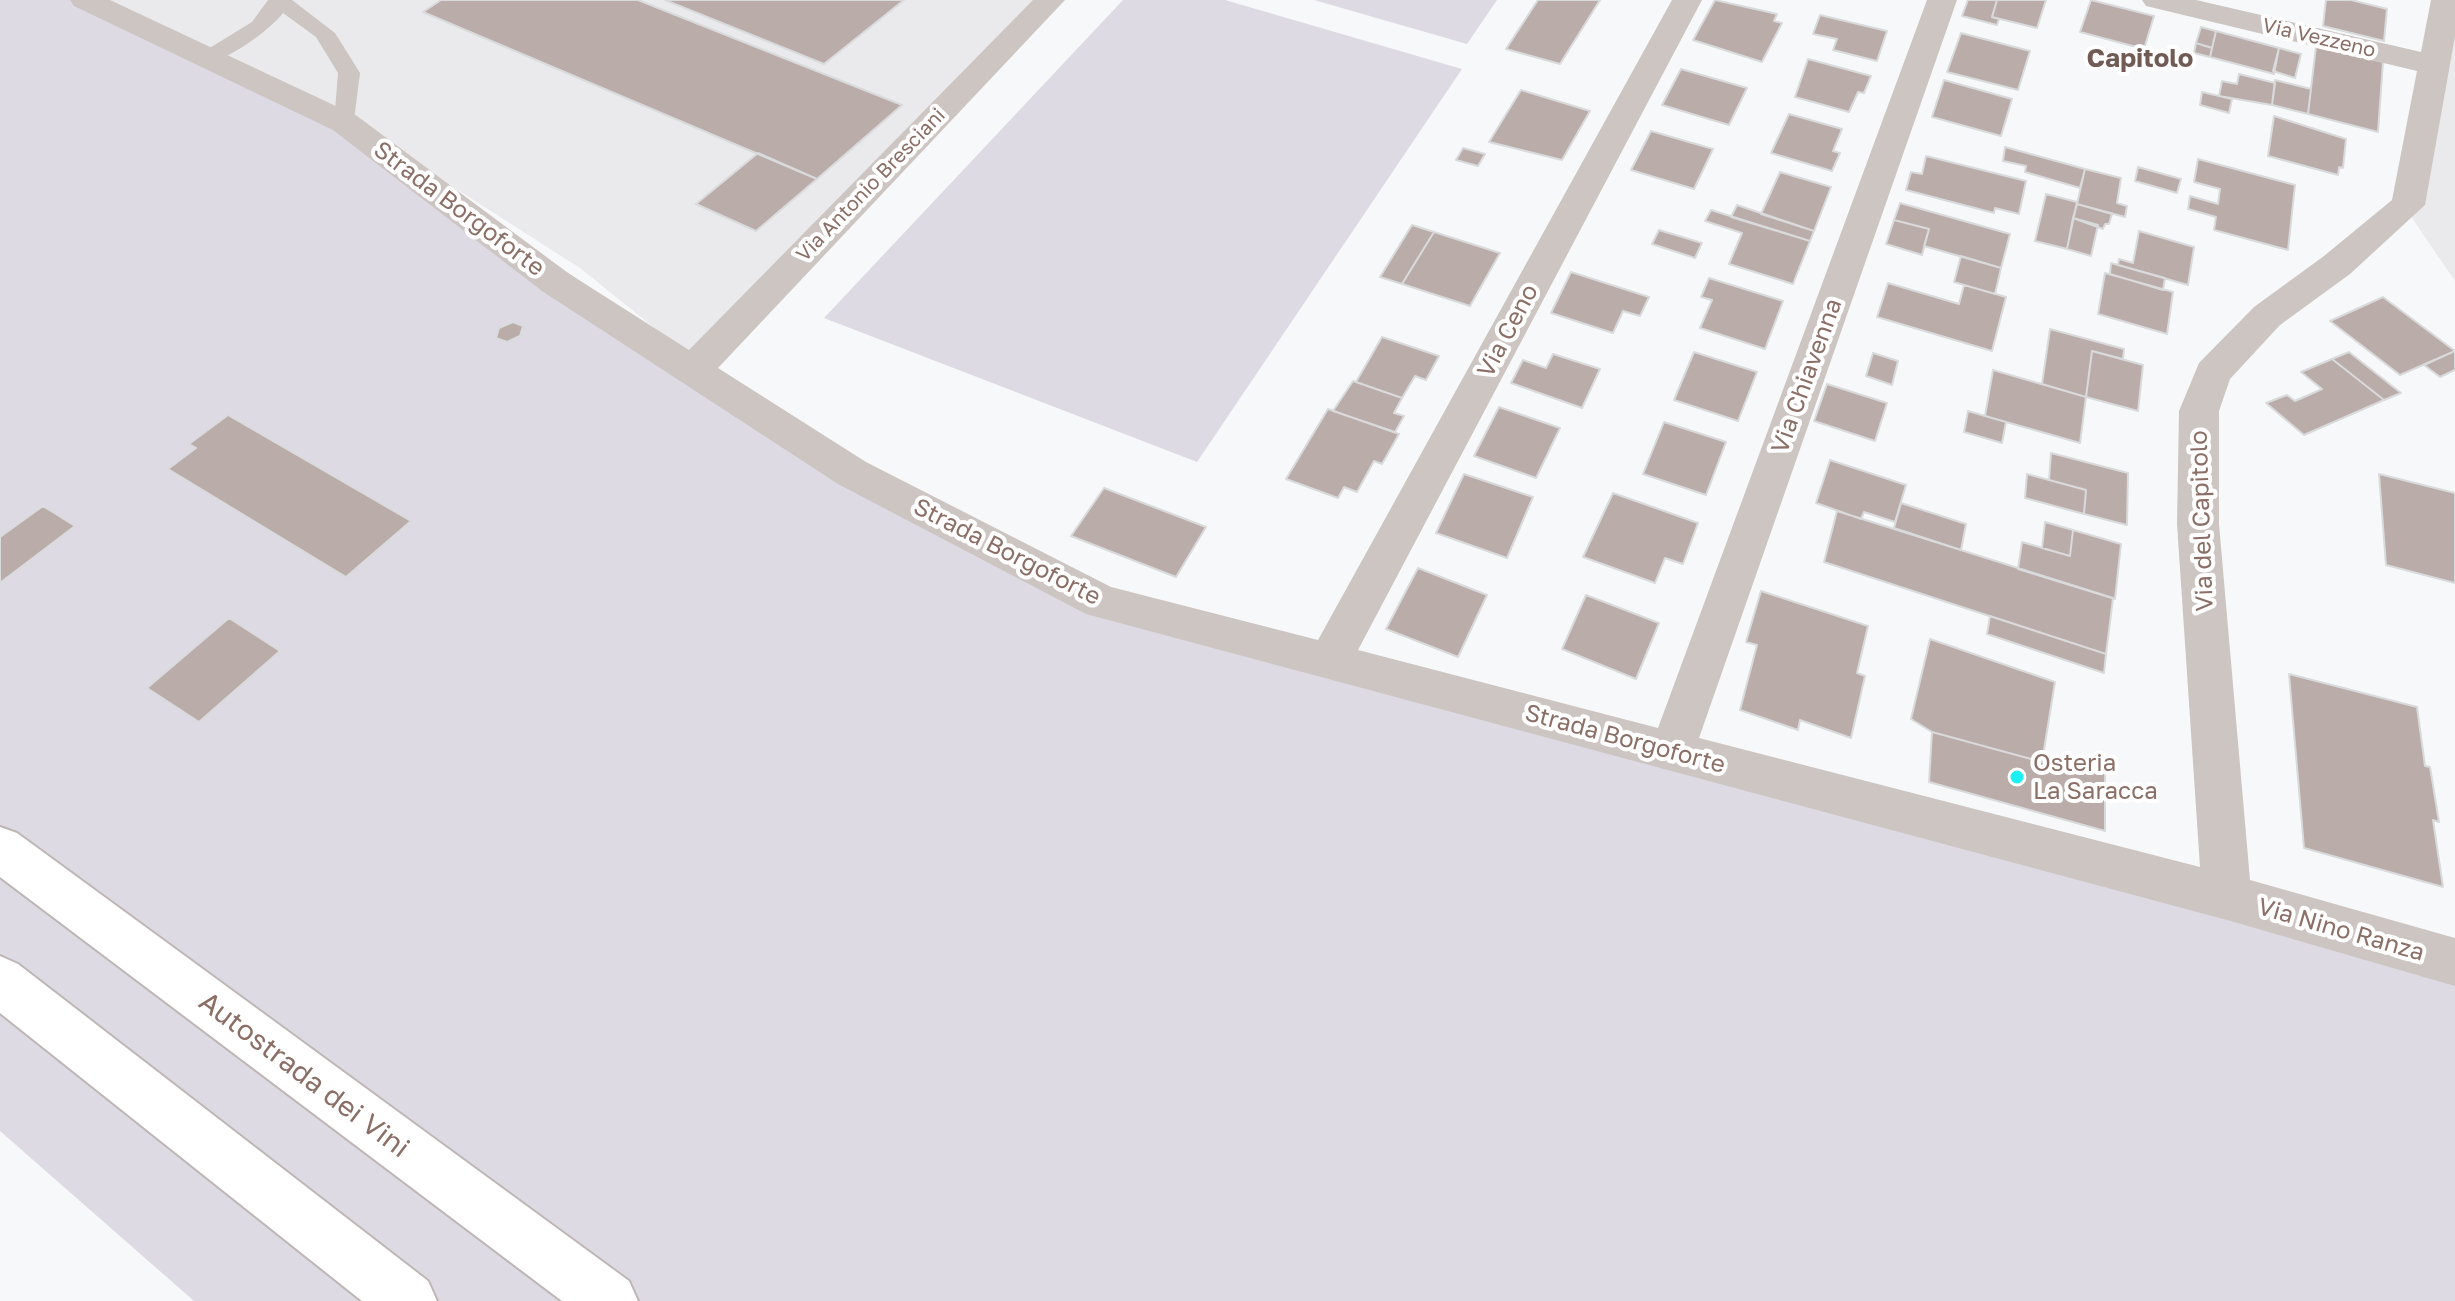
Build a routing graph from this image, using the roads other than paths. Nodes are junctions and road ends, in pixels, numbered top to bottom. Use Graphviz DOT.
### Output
graph roads {
  1 [pos="85,0"];
  2 [pos="278,0"];
  3 [pos="1050,0"];
  4 [pos="1687,0"];
  5 [pos="1942,0"];
  6 [pos="2157,0"];
  7 [pos="2446,0"];
  8 [pos="206,57"];
  9 [pos="2433,65"];
  10 [pos="345,123"];
  11 [pos="693,370"];
  12 [pos="1329,662"];
  13 [pos="1672,751"];
  14 [pos="0,849"];
  15 [pos="2227,897"];
  16 [pos="2455,962"];
  17 [pos="0,981"];
  18 [pos="408,1301"];
  19 [pos="609,1301"];
  1 -- 8 [label="street, Strada Borgoforte"];
  2 -- 8 [label="lane"];
  2 -- 10 [label="lane"];
  3 -- 11 [label="street, Via Antonio Bresciani"];
  4 -- 12 [label="street, Via Ceno"];
  5 -- 13 [label="street, Via Chiavenna"];
  6 -- 9 [label="street, Via Vezzeno"];
  7 -- 9 [label="street, Via del Capitolo"];
  8 -- 10 [label="street, Strada Borgoforte"];
  9 -- 15 [label="street, Via del Capitolo"];
  10 -- 11 [label="street, Strada Borgoforte"];
  11 -- 12 [label="street, Strada Borgoforte"];
  12 -- 13 [label="street, Strada Borgoforte"];
  13 -- 15 [label="street, Strada Borgoforte"];
  14 -- 19 [label="highway, Autostrada dei Vini"];
  15 -- 16 [label="street, Via Nino Ranza"];
  17 -- 18 [label="highway"];
}
